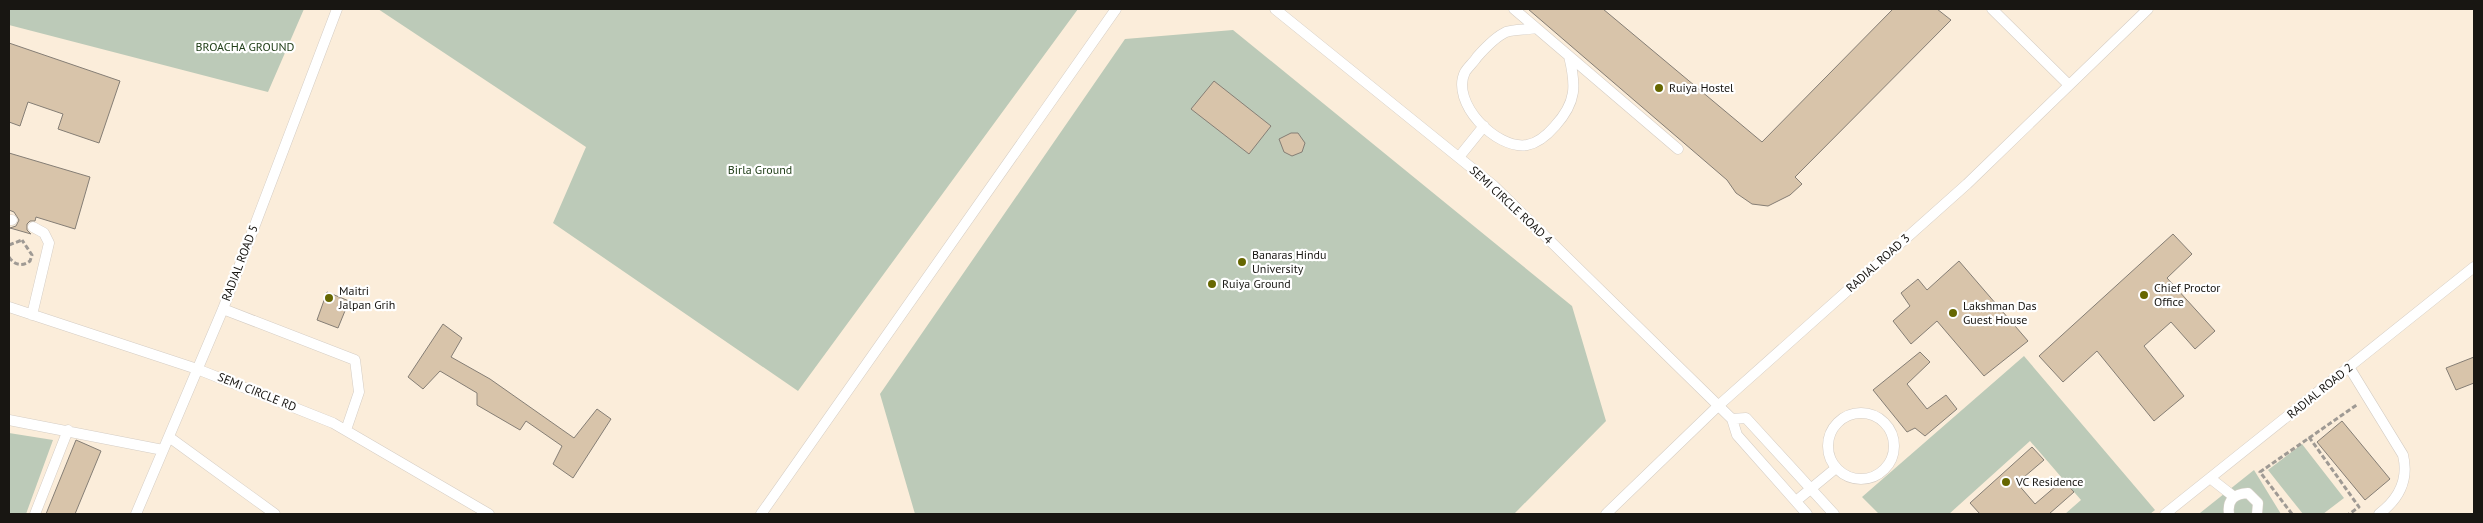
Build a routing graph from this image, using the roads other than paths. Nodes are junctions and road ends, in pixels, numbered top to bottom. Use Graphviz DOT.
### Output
graph roads {
  1 [pos="337,9"];
  2 [pos="1116,9"];
  3 [pos="1275,9"];
  4 [pos="1514,9"];
  5 [pos="1992,9"];
  6 [pos="2148,9"];
  7 [pos="1536,28"];
  8 [pos="1569,56"];
  9 [pos="2068,85"];
  10 [pos="1484,126"];
  11 [pos="1678,150"];
  12 [pos="1459,157"];
  13 [pos="34,226"];
  14 [pos="2474,267"];
  15 [pos="9,307"];
  16 [pos="223,309"];
  17 [pos="32,315"];
  18 [pos="2349,367"];
  19 [pos="197,369"];
  20 [pos="1718,406"];
  21 [pos="1732,419"];
  22 [pos="9,420"];
  23 [pos="68,430"];
  24 [pos="346,430"];
  25 [pos="169,437"];
  26 [pos="164,450"];
  27 [pos="1836,468"];
  28 [pos="2210,478"];
  29 [pos="1811,487"];
  30 [pos="2233,496"];
  31 [pos="1796,501"];
  32 [pos="34,514"];
  33 [pos="136,514"];
  34 [pos="275,514"];
  35 [pos="489,514"];
  36 [pos="761,514"];
  37 [pos="1606,514"];
  38 [pos="1807,514"];
  39 [pos="1834,514"];
  40 [pos="2165,514"];
  41 [pos="2229,514"];
  42 [pos="2257,514"];
  43 [pos="2379,514"];
  1 -- 16 [label="lane, RADIAL ROAD 5"];
  2 -- 36 [label="lane"];
  3 -- 12 [label="lane, SEMI CIRCLE ROAD 4"];
  4 -- 7 [label="lane"];
  5 -- 9 [label="lane"];
  6 -- 9 [label="lane, RADIAL ROAD 3"];
  7 -- 8 [label="lane"];
  7 -- 10 [label="lane"];
  8 -- 10 [label="lane"];
  8 -- 11 [label="lane"];
  9 -- 20 [label="lane, RADIAL ROAD 3"];
  10 -- 12 [label="lane"];
  12 -- 20 [label="lane, SEMI CIRCLE ROAD 4"];
  13 -- 17 [label="lane"];
  14 -- 18 [label="lane, RADIAL ROAD 2"];
  15 -- 17 [label="lane, SEMI CIRCLE RD"];
  16 -- 19 [label="lane, RADIAL ROAD 5"];
  16 -- 24 [label="lane"];
  17 -- 19 [label="lane, SEMI CIRCLE RD"];
  18 -- 28 [label="lane, RADIAL ROAD 2"];
  18 -- 43 [label="lane"];
  19 -- 24 [label="lane, SEMI CIRCLE RD"];
  19 -- 25 [label="lane, RADIAL ROAD 5"];
  20 -- 21 [label="lane, SEMI CIRCLE ROAD 4"];
  20 -- 37 [label="lane, RADIAL ROAD 3"];
  21 -- 29 [label="lane, SEMI CIRCLE ROAD 4"];
  21 -- 31 [label="lane, SEMI CIRCLE ROAD 4"];
  22 -- 23 [label="lane"];
  23 -- 26 [label="lane"];
  23 -- 32 [label="lane"];
  24 -- 35 [label="lane, SEMI CIRCLE RD"];
  25 -- 26 [label="lane, RADIAL ROAD 5"];
  25 -- 34 [label="lane"];
  26 -- 33 [label="lane, RADIAL ROAD 5"];
  27 -- 27 [label="lane"];
  27 -- 29 [label="lane"];
  28 -- 30 [label="lane"];
  28 -- 40 [label="lane, RADIAL ROAD 2"];
  29 -- 31 [label="lane"];
  29 -- 39 [label="lane, SEMI CIRCLE ROAD 4"];
  30 -- 41 [label="lane"];
  30 -- 42 [label="lane"];
  31 -- 38 [label="lane, SEMI CIRCLE ROAD 4"];
}
